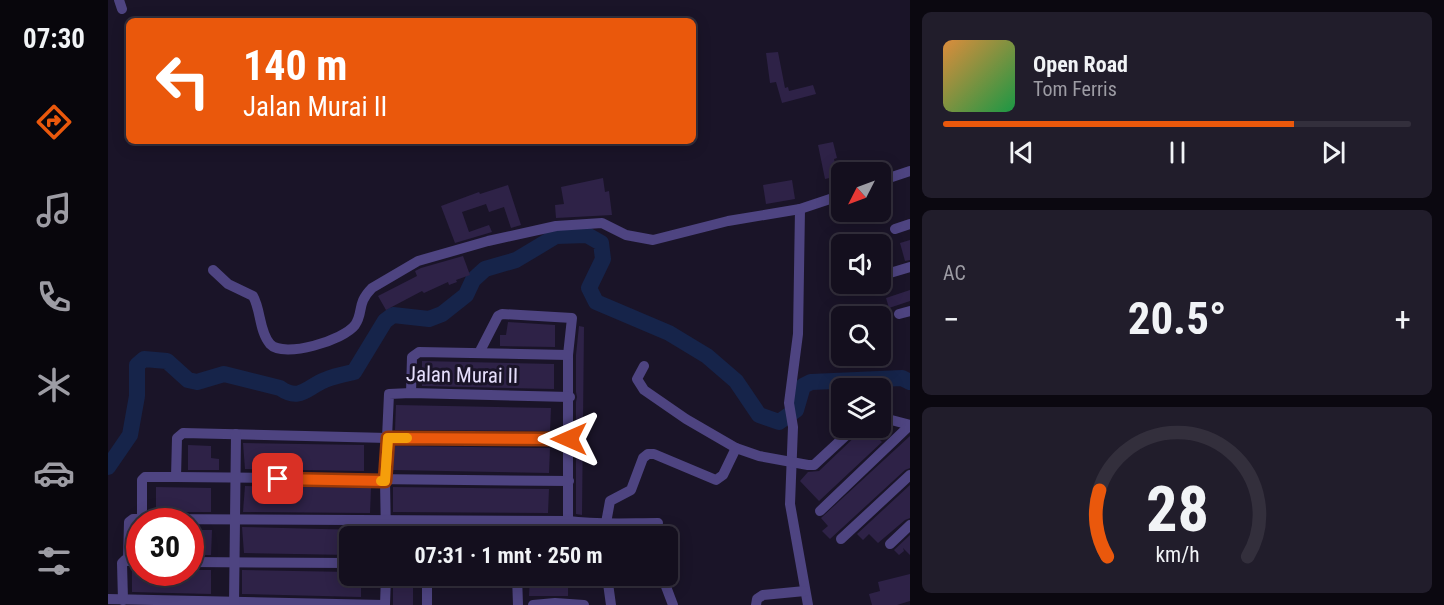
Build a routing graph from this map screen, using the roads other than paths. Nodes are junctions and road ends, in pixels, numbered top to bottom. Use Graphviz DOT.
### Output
graph roads {
  1 [pos="910,171"];
  2 [pos="891,177"];
  3 [pos="831,199"];
  4 [pos="800,210"];
  5 [pos="910,224"];
  6 [pos="895,229"];
  7 [pos="910,267"];
  8 [pos="213,270"];
  9 [pos="891,273"];
  10 [pos="910,311"];
  11 [pos="899,314"];
  12 [pos="479,353"];
  13 [pos="568,355"];
  14 [pos="644,366"];
  15 [pos="411,393"];
  16 [pos="570,397"];
  17 [pos="891,420"];
  18 [pos="910,425"];
  19 [pos="236,434"];
  20 [pos="388,438"];
  21 [pos="843,438"];
  22 [pos="569,439"];
  23 [pos="736,448"];
  24 [pos="792,461"];
  25 [pos="910,475"];
  26 [pos="176,477"];
  27 [pos="235,479"];
  28 [pos="385,481"];
  29 [pos="569,481"];
  30 [pos="142,508"];
  31 [pos="820,511"];
  32 [pos="204,519"];
  33 [pos="234,520"];
  34 [pos="386,521"];
  35 [pos="568,521"];
  36 [pos="658,523"];
  37 [pos="601,524"];
  38 [pos="910,525"];
  39 [pos="386,526"];
  40 [pos="841,539"];
  41 [pos="890,544"];
  42 [pos="126,560"];
  43 [pos="204,562"];
  44 [pos="233,563"];
  45 [pos="339,563"];
  46 [pos="386,586"];
  47 [pos="427,586"];
  48 [pos="517,586"];
  49 [pos="608,586"];
  50 [pos="666,586"];
  51 [pos="805,591"];
  52 [pos="108,599"];
  53 [pos="123,600"];
  54 [pos="234,603"];
  55 [pos="385,605"];
  56 [pos="427,605"];
  57 [pos="518,605"];
  58 [pos="533,605"];
  59 [pos="584,605"];
  60 [pos="611,605"];
  61 [pos="673,605"];
  62 [pos="756,605"];
  63 [pos="808,605"];
  1 -- 2 [label="street"];
  3 -- 4 [label="street"];
  4 -- 8 [label="street"];
  4 -- 24 [label="street"];
  5 -- 6 [label="street"];
  7 -- 9 [label="street"];
  10 -- 11 [label="street"];
  12 -- 13 [label="street"];
  12 -- 13 [label="street"];
  12 -- 15 [label="street"];
  13 -- 16 [label="street"];
  14 -- 23 [label="street"];
  15 -- 16 [label="street, Jalan Murai II"];
  15 -- 20 [label="street, Jalan Murai II"];
  16 -- 22 [label="street"];
  17 -- 18 [label="street"];
  18 -- 31 [label="street"];
  19 -- 20 [label="street"];
  19 -- 26 [label="street"];
  19 -- 27 [label="street"];
  20 -- 22 [label="street"];
  20 -- 28 [label="street, Jalan Murai II"];
  21 -- 24 [label="street"];
  22 -- 29 [label="street"];
  23 -- 24 [label="street"];
  23 -- 37 [label="street"];
  24 -- 51 [label="street"];
  25 -- 40 [label="street"];
  26 -- 27 [label="street"];
  26 -- 30 [label="street"];
  27 -- 28 [label="street"];
  27 -- 33 [label="street"];
  28 -- 29 [label="street"];
  28 -- 34 [label="street, Jalan Murai II"];
  29 -- 35 [label="street"];
  32 -- 33 [label="street"];
  33 -- 34 [label="street"];
  33 -- 44 [label="street"];
  34 -- 35 [label="street"];
  34 -- 39 [label="street, Jalan Murai II"];
  35 -- 37 [label="street"];
  36 -- 37 [label="street"];
  38 -- 41 [label="street"];
  42 -- 53 [label="street"];
  43 -- 44 [label="street"];
  44 -- 45 [label="street"];
  44 -- 54 [label="street"];
  46 -- 55 [label="street"];
  47 -- 56 [label="street"];
  48 -- 57 [label="street"];
  49 -- 60 [label="street"];
  50 -- 61 [label="street"];
  51 -- 62 [label="street"];
  51 -- 63 [label="street"];
  52 -- 53 [label="street"];
  53 -- 54 [label="street"];
  54 -- 55 [label="street"];
  58 -- 59 [label="street"];
}
